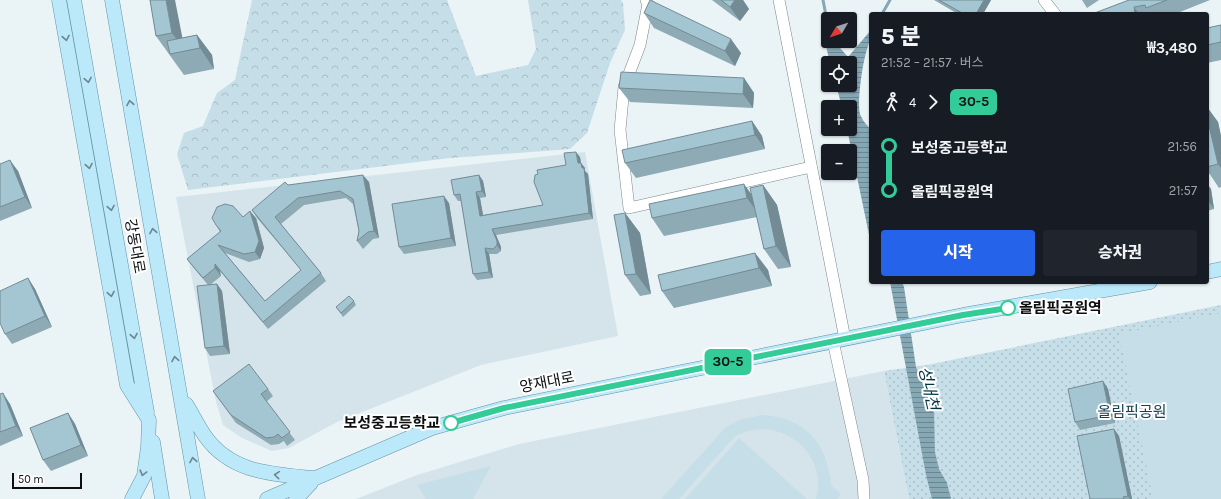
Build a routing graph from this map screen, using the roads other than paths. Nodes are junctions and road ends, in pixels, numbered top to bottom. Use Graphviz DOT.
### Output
graph roads {
  1 [pos="59,0"];
  2 [pos="74,0"];
  3 [pos="112,0"];
  4 [pos="646,0"];
  5 [pos="779,0"];
  6 [pos="1044,0"];
  7 [pos="1053,12"];
  8 [pos="811,166"];
  9 [pos="1221,269"];
  10 [pos="1209,272"];
  11 [pos="1124,284"];
  12 [pos="839,340"];
  13 [pos="182,397"];
  14 [pos="149,420"];
  15 [pos="315,478"];
  16 [pos="132,499"];
  17 [pos="162,499"];
  18 [pos="198,499"];
  19 [pos="267,499"];
  20 [pos="296,499"];
  21 [pos="864,499"];
  1 -- 14 [label="main road, one-way"];
  2 -- 14 [label="main road, 강동대로, one-way"];
  13 -- 3 [label="main road, 강동대로, one-way"];
  4 -- 8 [label="street"];
  5 -- 8 [label="street"];
  6 -- 7 [label="street"];
  8 -- 12 [label="street"];
  9 -- 10 [label="main road"];
  11 -- 12 [label="main road, 양재대로"];
  12 -- 15 [label="main road, 양재대로"];
  12 -- 21 [label="street"];
  15 -- 13 [label="main road, one-way"];
  18 -- 13 [label="main road, 강동대로, one-way"];
  14 -- 16 [label="main road, one-way"];
  14 -- 17 [label="main road, 강동대로"];
  15 -- 19 [label="main road, 양재대로"];
  15 -- 20 [label="main road"];
}
